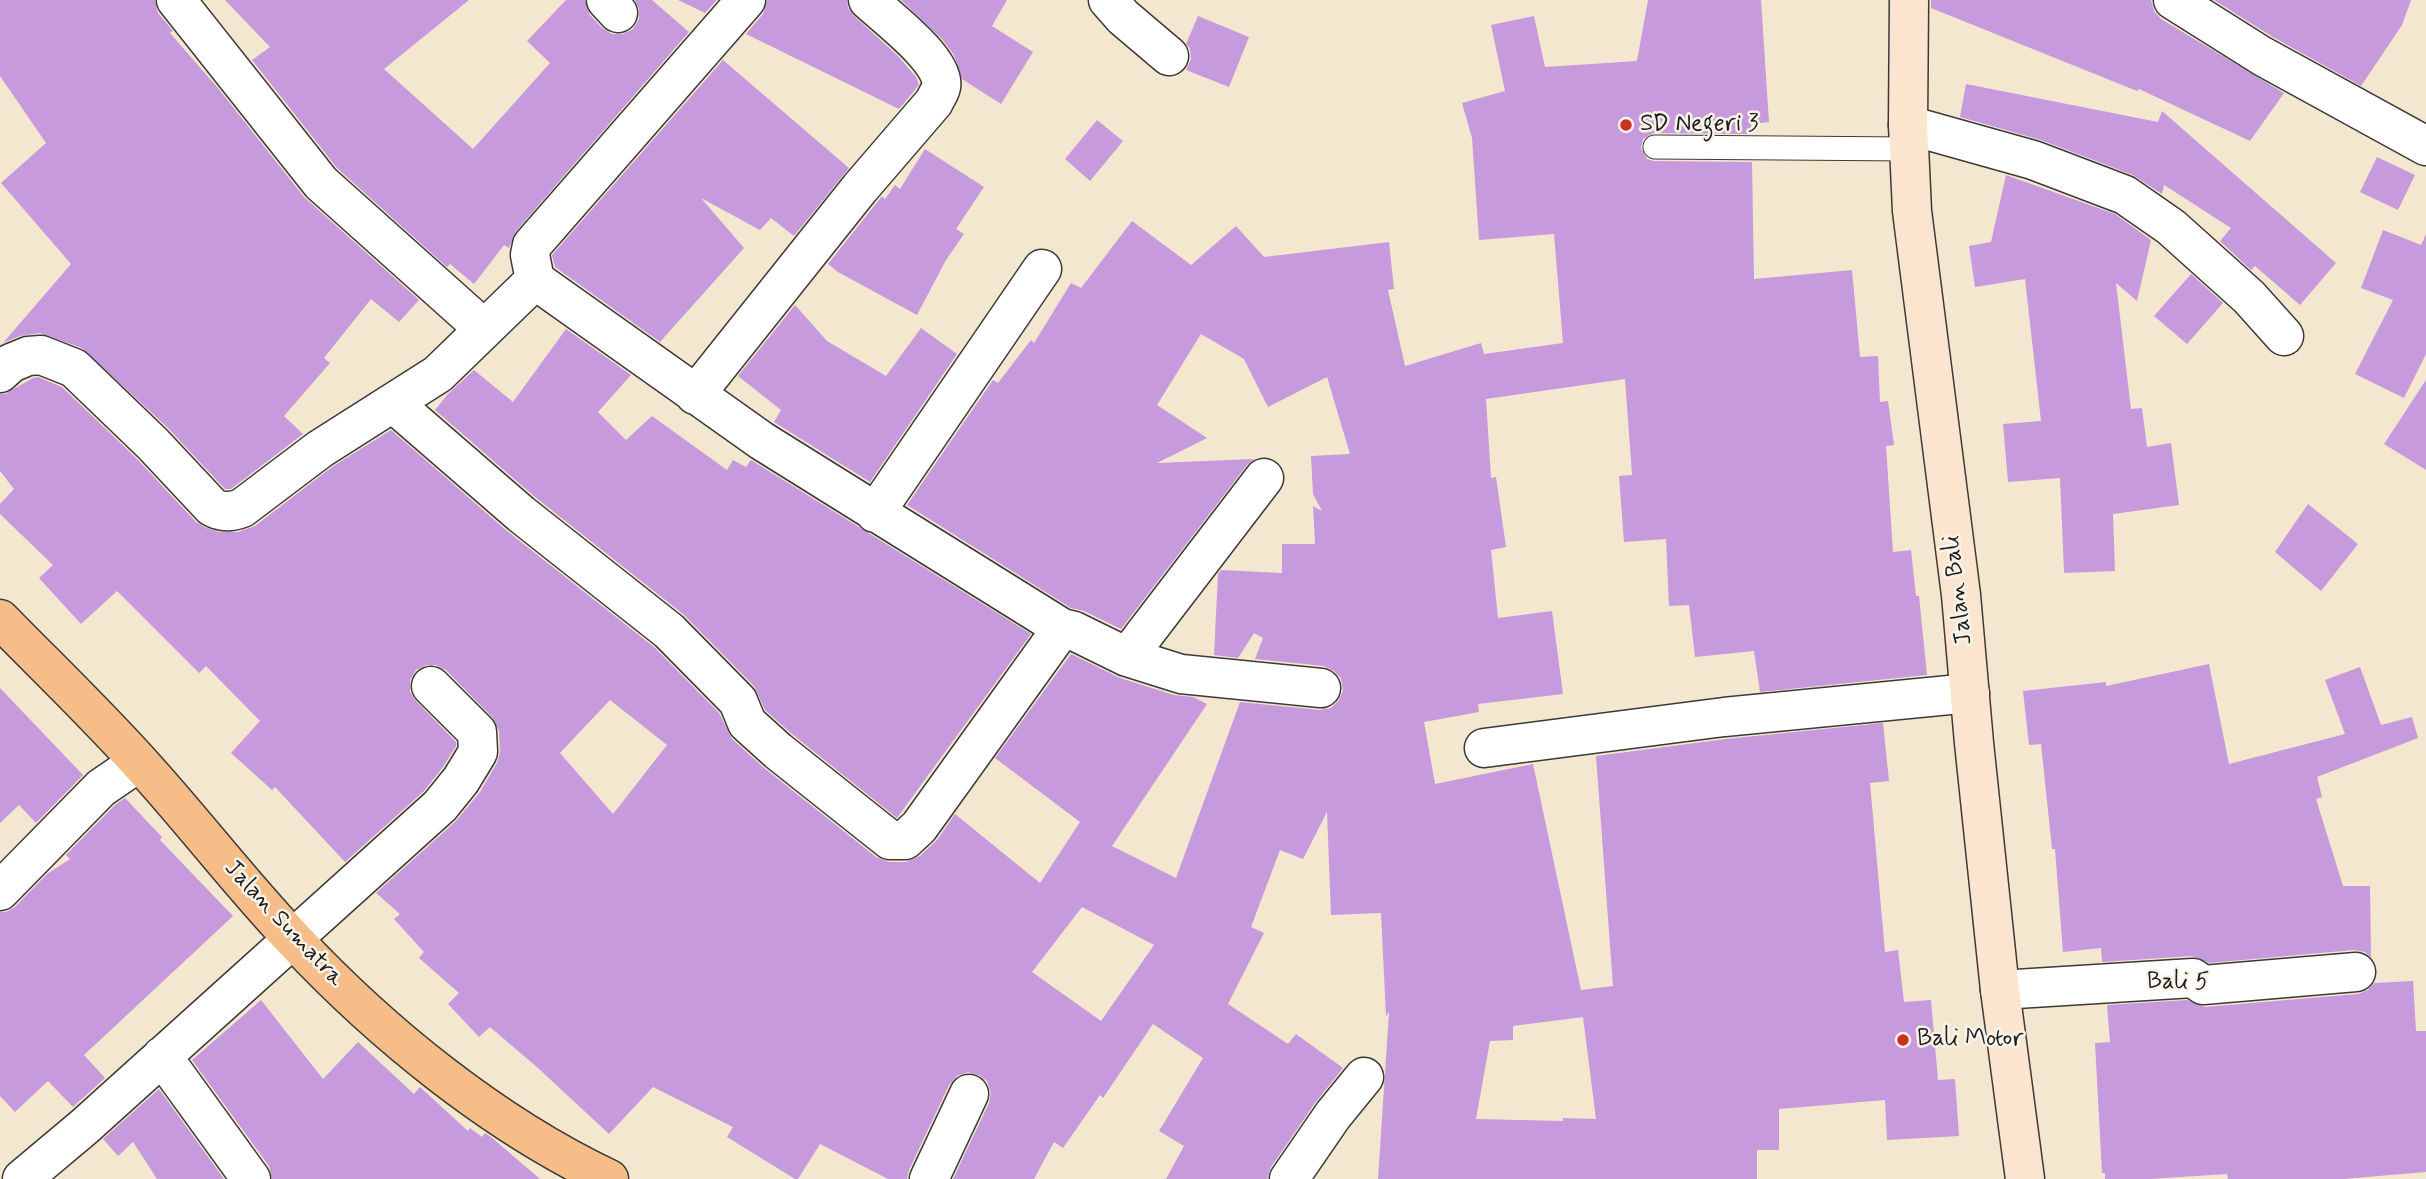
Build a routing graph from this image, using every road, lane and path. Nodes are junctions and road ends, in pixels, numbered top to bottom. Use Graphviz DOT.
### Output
graph roads {
  1 [pos="176,0"];
  2 [pos="746,0"];
  3 [pos="868,0"];
  4 [pos="1108,0"];
  5 [pos="1909,0"];
  6 [pos="2173,0"];
  7 [pos="1170,56"];
  8 [pos="1909,137"];
  9 [pos="2426,146"];
  10 [pos="1655,147"];
  11 [pos="1042,269"];
  12 [pos="535,280"];
  13 [pos="483,328"];
  14 [pos="2284,336"];
  15 [pos="0,373"];
  16 [pos="695,395"];
  17 [pos="393,402"];
  18 [pos="1264,478"];
  19 [pos="875,513"];
  20 [pos="0,619"];
  21 [pos="1062,628"];
  22 [pos="1127,657"];
  23 [pos="431,687"];
  24 [pos="1321,688"];
  25 [pos="1970,693"];
  26 [pos="1484,748"];
  27 [pos="139,762"];
  28 [pos="0,891"];
  29 [pos="293,939"];
  30 [pos="2356,972"];
  31 [pos="2000,990"];
  32 [pos="162,1056"];
  33 [pos="1364,1077"];
  34 [pos="969,1094"];
  35 [pos="22,1179"];
  36 [pos="251,1179"];
  37 [pos="609,1179"];
  38 [pos="929,1179"];
  39 [pos="1289,1179"];
  40 [pos="2025,1179"];
  1 -- 13 [label="street"];
  2 -- 12 [label="street"];
  3 -- 16 [label="street"];
  4 -- 7 [label="street"];
  5 -- 8 [label="street, Jalan Bali"];
  6 -- 9 [label="street"];
  8 -- 10 [label="lane"];
  8 -- 14 [label="street"];
  8 -- 25 [label="street, Jalan Bali"];
  11 -- 19 [label="street"];
  12 -- 13 [label="street"];
  12 -- 16 [label="street"];
  13 -- 17 [label="street"];
  15 -- 17 [label="street"];
  16 -- 19 [label="street"];
  17 -- 21 [label="street"];
  18 -- 22 [label="street"];
  19 -- 21 [label="street"];
  20 -- 27 [label="main road, Jalan Sumatra"];
  21 -- 22 [label="street"];
  22 -- 24 [label="street"];
  23 -- 29 [label="street"];
  25 -- 26 [label="street"];
  25 -- 31 [label="street, Jalan Bali"];
  27 -- 28 [label="street"];
  27 -- 29 [label="main road, Jalan Sumatra"];
  29 -- 32 [label="street"];
  29 -- 37 [label="main road, Jalan Sumatra"];
  30 -- 31 [label="street, Bali 5"];
  31 -- 40 [label="street, Jalan Bali"];
  32 -- 35 [label="street"];
  32 -- 36 [label="street"];
  33 -- 39 [label="street"];
  34 -- 38 [label="street"];
}
